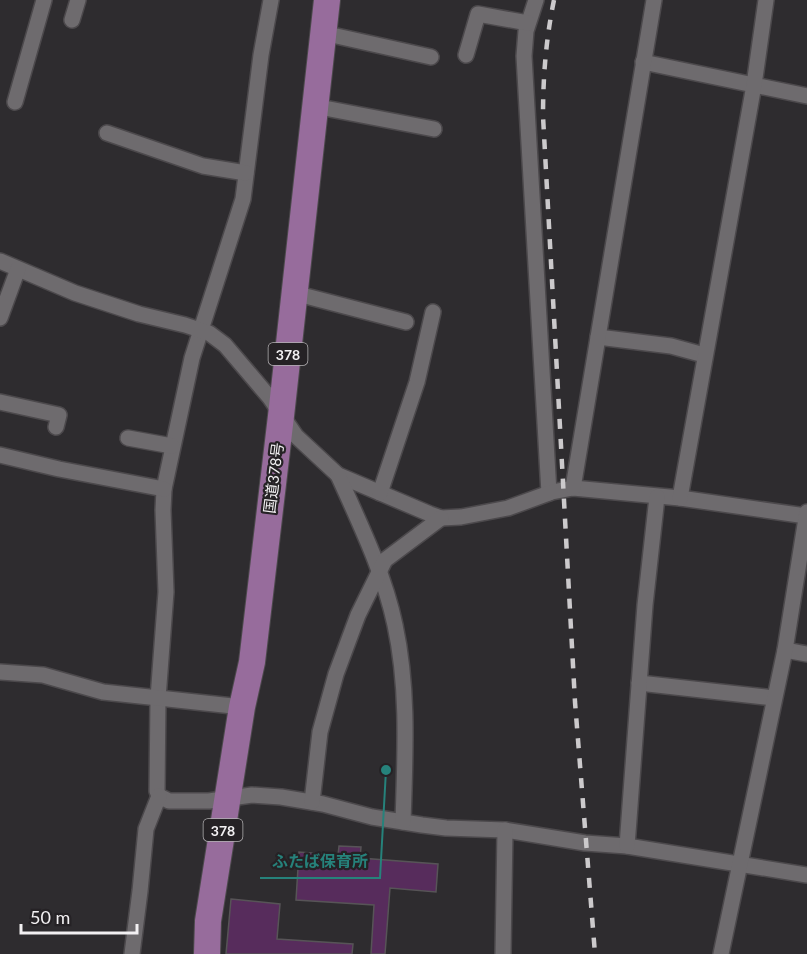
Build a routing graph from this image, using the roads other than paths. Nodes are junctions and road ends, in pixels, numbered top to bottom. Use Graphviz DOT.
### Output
graph roads {
  1 [pos="44,0"];
  2 [pos="78,0"];
  3 [pos="271,0"];
  4 [pos="327,0"];
  5 [pos="536,0"];
  6 [pos="654,0"];
  7 [pos="766,0"];
  8 [pos="72,20"];
  9 [pos="528,22"];
  10 [pos="323,33"];
  11 [pos="466,55"];
  12 [pos="431,57"];
  13 [pos="644,62"];
  14 [pos="754,85"];
  15 [pos="807,96"];
  16 [pos="15,102"];
  17 [pos="314,106"];
  18 [pos="434,129"];
  19 [pos="107,133"];
  20 [pos="246,173"];
  21 [pos="0,261"];
  22 [pos="18,269"];
  23 [pos="294,293"];
  24 [pos="433,312"];
  25 [pos="0,318"];
  26 [pos="406,322"];
  27 [pos="201,330"];
  28 [pos="598,337"];
  29 [pos="705,355"];
  30 [pos="0,402"];
  31 [pos="281,416"];
  32 [pos="56,427"];
  33 [pos="128,438"];
  34 [pos="172,446"];
  35 [pos="0,455"];
  36 [pos="338,475"];
  37 [pos="573,488"];
  38 [pos="164,489"];
  39 [pos="380,493"];
  40 [pos="549,493"];
  41 [pos="657,497"];
  42 [pos="680,498"];
  43 [pos="807,514"];
  44 [pos="441,518"];
  45 [pos="379,571"];
  46 [pos="802,578"];
  47 [pos="785,650"];
  48 [pos="807,654"];
  49 [pos="0,672"];
  50 [pos="639,683"];
  51 [pos="158,698"];
  52 [pos="774,698"];
  53 [pos="242,707"];
  54 [pos="159,796"];
  55 [pos="229,798"];
  56 [pos="312,802"];
  57 [pos="403,822"];
  58 [pos="505,830"];
  59 [pos="627,846"];
  60 [pos="739,865"];
  61 [pos="807,874"];
  62 [pos="132,954"];
  63 [pos="207,954"];
  64 [pos="503,954"];
  65 [pos="721,954"];
  1 -- 16 [label="street"];
  2 -- 8 [label="street"];
  3 -- 20 [label="street"];
  4 -- 10 [label="highway, 国道378号 / 378"];
  5 -- 9 [label="street"];
  6 -- 13 [label="street"];
  7 -- 14 [label="street"];
  9 -- 11 [label="street"];
  9 -- 40 [label="street"];
  10 -- 12 [label="street"];
  10 -- 17 [label="highway, 国道378号 / 378"];
  13 -- 14 [label="street"];
  13 -- 28 [label="street"];
  14 -- 15 [label="street"];
  14 -- 29 [label="street"];
  17 -- 18 [label="street"];
  17 -- 23 [label="highway, 国道378号 / 378"];
  19 -- 20 [label="street"];
  20 -- 27 [label="street"];
  21 -- 22 [label="street"];
  22 -- 25 [label="street"];
  22 -- 27 [label="street"];
  23 -- 26 [label="street"];
  23 -- 31 [label="highway, 国道378号 / 378"];
  24 -- 39 [label="street"];
  27 -- 31 [label="street"];
  27 -- 34 [label="street"];
  28 -- 29 [label="street"];
  28 -- 37 [label="street"];
  29 -- 42 [label="street"];
  30 -- 32 [label="street"];
  31 -- 36 [label="street"];
  31 -- 53 [label="highway, 国道378号 / 378"];
  33 -- 34 [label="street"];
  34 -- 38 [label="street"];
  35 -- 38 [label="street"];
  36 -- 39 [label="street"];
  36 -- 45 [label="street"];
  37 -- 40 [label="street"];
  37 -- 41 [label="street"];
  38 -- 51 [label="street"];
  39 -- 44 [label="street"];
  40 -- 44 [label="street"];
  41 -- 42 [label="street"];
  41 -- 50 [label="street"];
  42 -- 43 [label="street"];
  43 -- 46 [label="street"];
  44 -- 45 [label="street"];
  45 -- 56 [label="street"];
  45 -- 57 [label="street"];
  46 -- 47 [label="street"];
  47 -- 48 [label="street"];
  47 -- 52 [label="street"];
  49 -- 51 [label="street"];
  50 -- 52 [label="street"];
  50 -- 59 [label="street"];
  51 -- 53 [label="street"];
  51 -- 54 [label="street"];
  52 -- 60 [label="street"];
  53 -- 55 [label="highway, 国道378号 / 378"];
  54 -- 55 [label="street"];
  54 -- 62 [label="street"];
  55 -- 56 [label="street"];
  55 -- 63 [label="highway, 国道378号 / 378"];
  56 -- 57 [label="street"];
  57 -- 58 [label="street"];
  58 -- 59 [label="street"];
  58 -- 64 [label="street"];
  59 -- 60 [label="street"];
  60 -- 61 [label="street"];
  60 -- 65 [label="street"];
}
